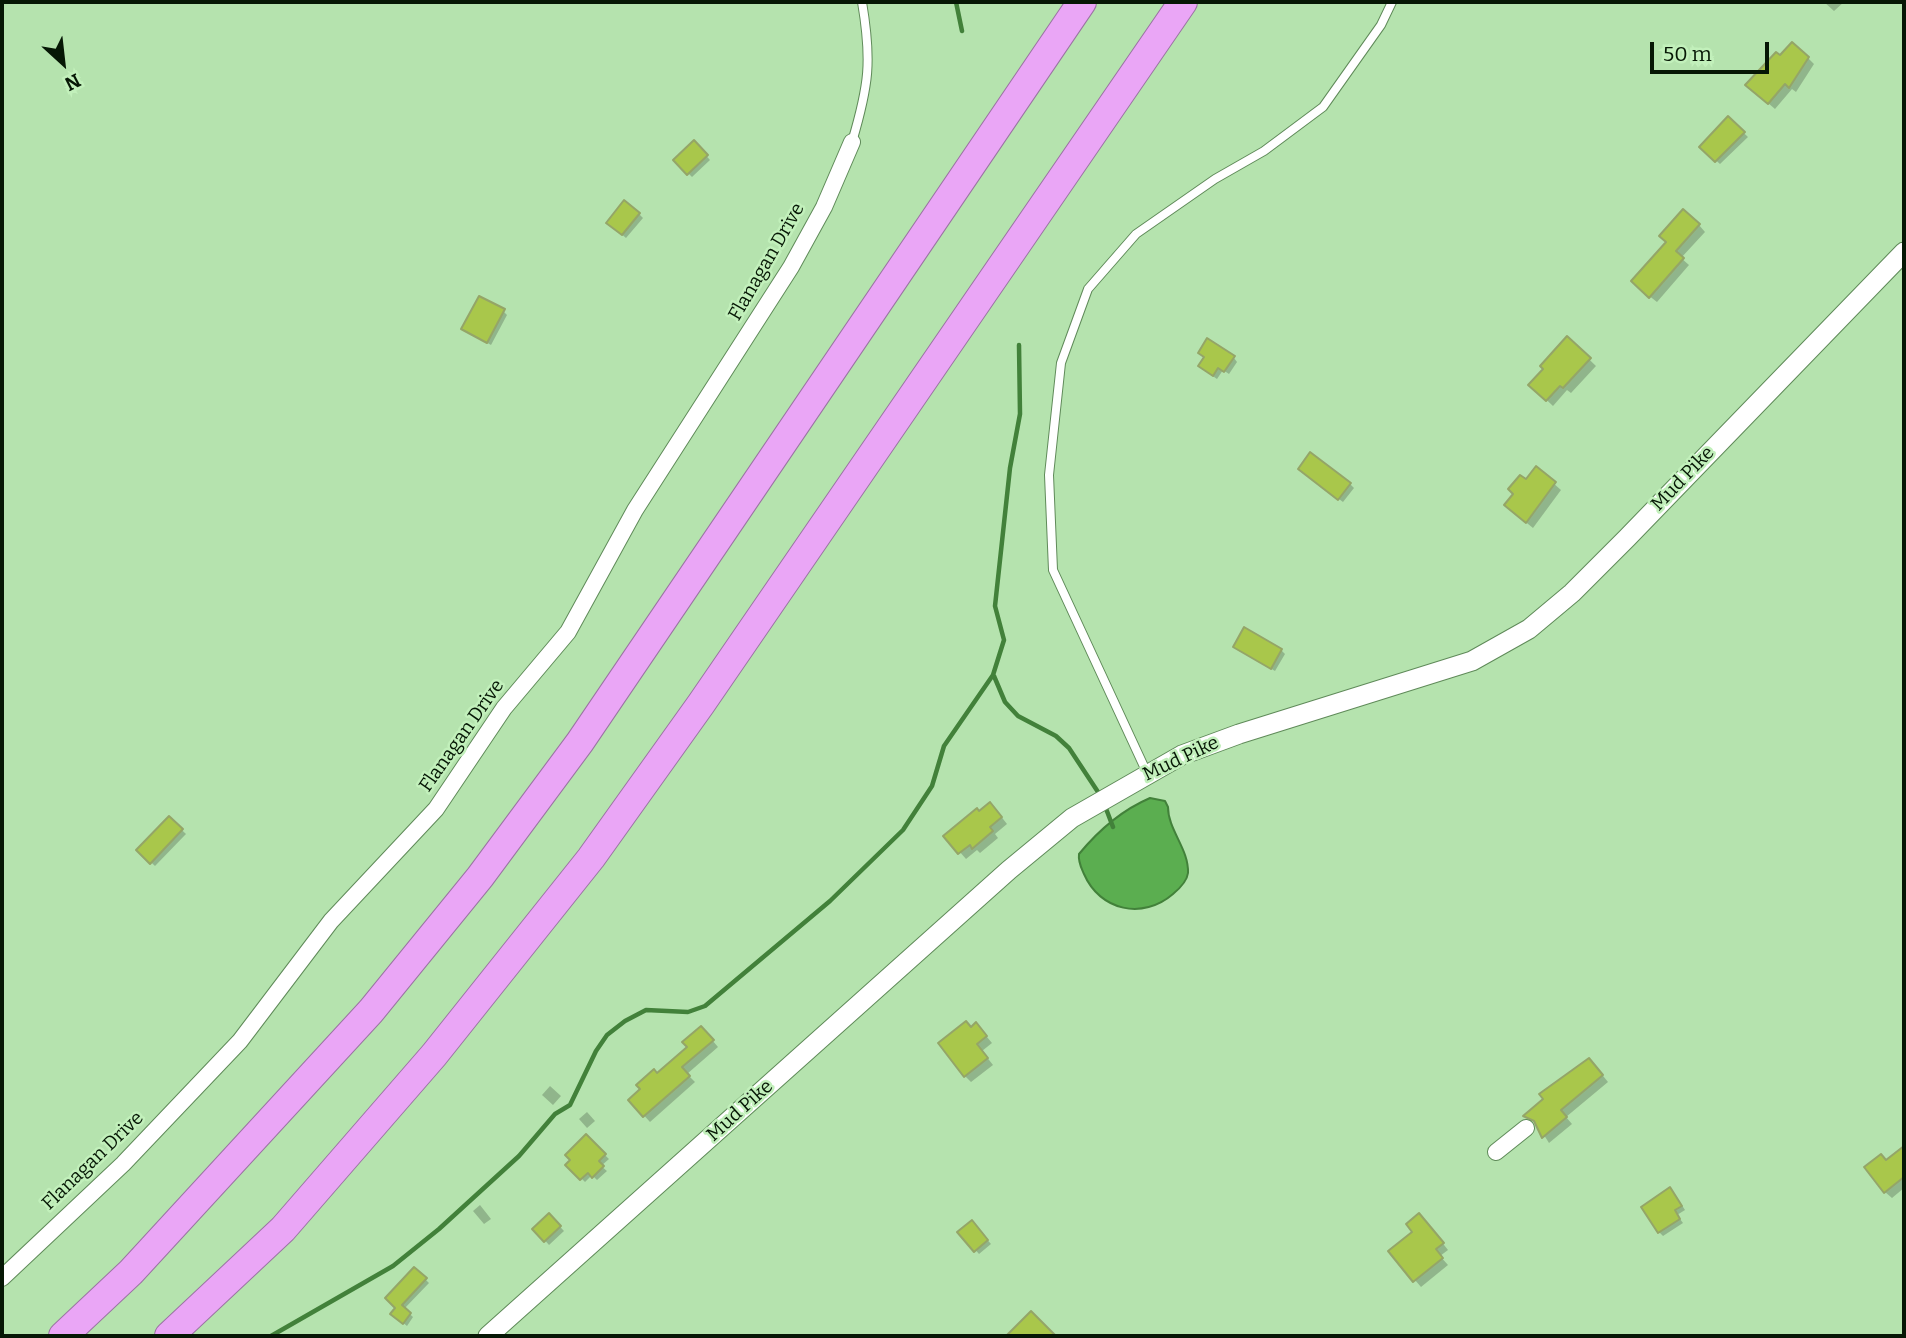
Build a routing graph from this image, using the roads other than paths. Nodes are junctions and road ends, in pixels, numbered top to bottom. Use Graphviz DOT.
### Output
graph roads {
  1 [pos="862,2"];
  2 [pos="1082,2"];
  3 [pos="1183,2"];
  4 [pos="1392,2"];
  5 [pos="852,142"];
  6 [pos="1904,252"];
  7 [pos="1147,773"];
  8 [pos="1526,1128"];
  9 [pos="1496,1152"];
  10 [pos="2,1278"];
  11 [pos="63,1336"];
  12 [pos="169,1336"];
  13 [pos="488,1336"];
  1 -- 5 [label="lane"];
  2 -- 11 [label="highway"];
  3 -- 12 [label="highway"];
  4 -- 7 [label="lane"];
  5 -- 10 [label="street, Flanagan Drive"];
  6 -- 7 [label="street, Mud Pike"];
  7 -- 13 [label="street, Mud Pike"];
  8 -- 9 [label="street"];
}
